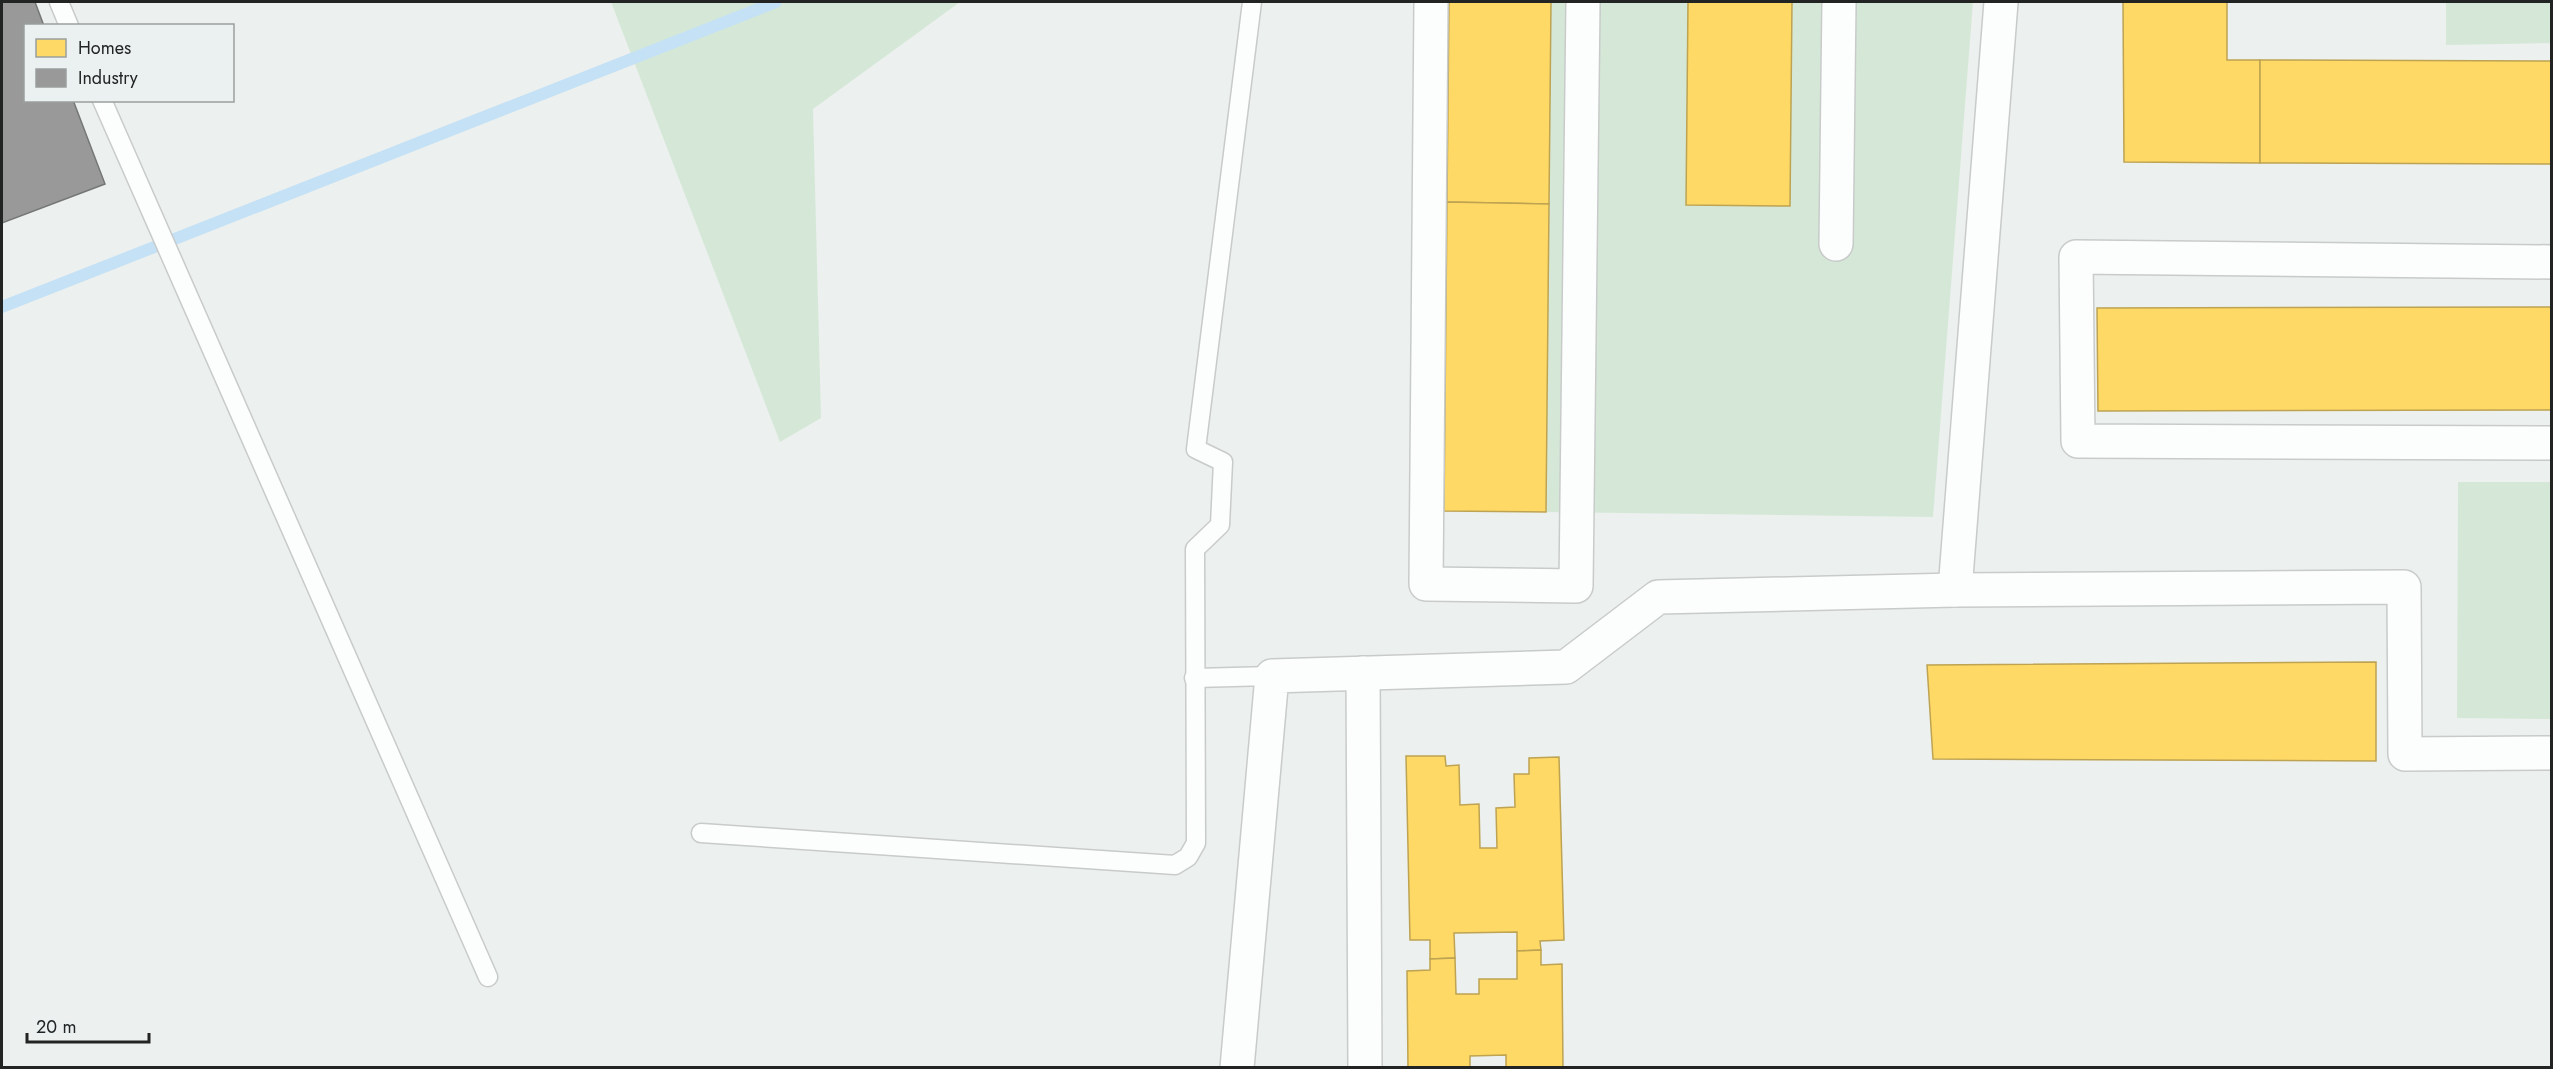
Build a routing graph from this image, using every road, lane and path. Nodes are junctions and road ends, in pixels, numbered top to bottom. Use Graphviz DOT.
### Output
graph roads {
  1 [pos="59,2"];
  2 [pos="1251,2"];
  3 [pos="1431,2"];
  4 [pos="1583,2"];
  5 [pos="1839,2"];
  6 [pos="2001,2"];
  7 [pos="68,24"];
  8 [pos="103,102"];
  9 [pos="1836,244"];
  10 [pos="2552,262"];
  11 [pos="2552,443"];
  12 [pos="1954,590"];
  13 [pos="1363,673"];
  14 [pos="1272,676"];
  15 [pos="1194,678"];
  16 [pos="2552,753"];
  17 [pos="701,833"];
  18 [pos="488,977"];
  19 [pos="1237,1068"];
  20 [pos="1365,1068"];
  1 -- 7 [label="lane"];
  2 -- 15 [label="lane"];
  3 -- 4 [label="street"];
  5 -- 9 [label="street"];
  6 -- 12 [label="street"];
  8 -- 18 [label="lane"];
  10 -- 11 [label="street"];
  12 -- 13 [label="street"];
  12 -- 16 [label="street"];
  13 -- 14 [label="street"];
  13 -- 20 [label="street"];
  14 -- 15 [label="lane"];
  14 -- 19 [label="street"];
  15 -- 17 [label="lane"];
}
